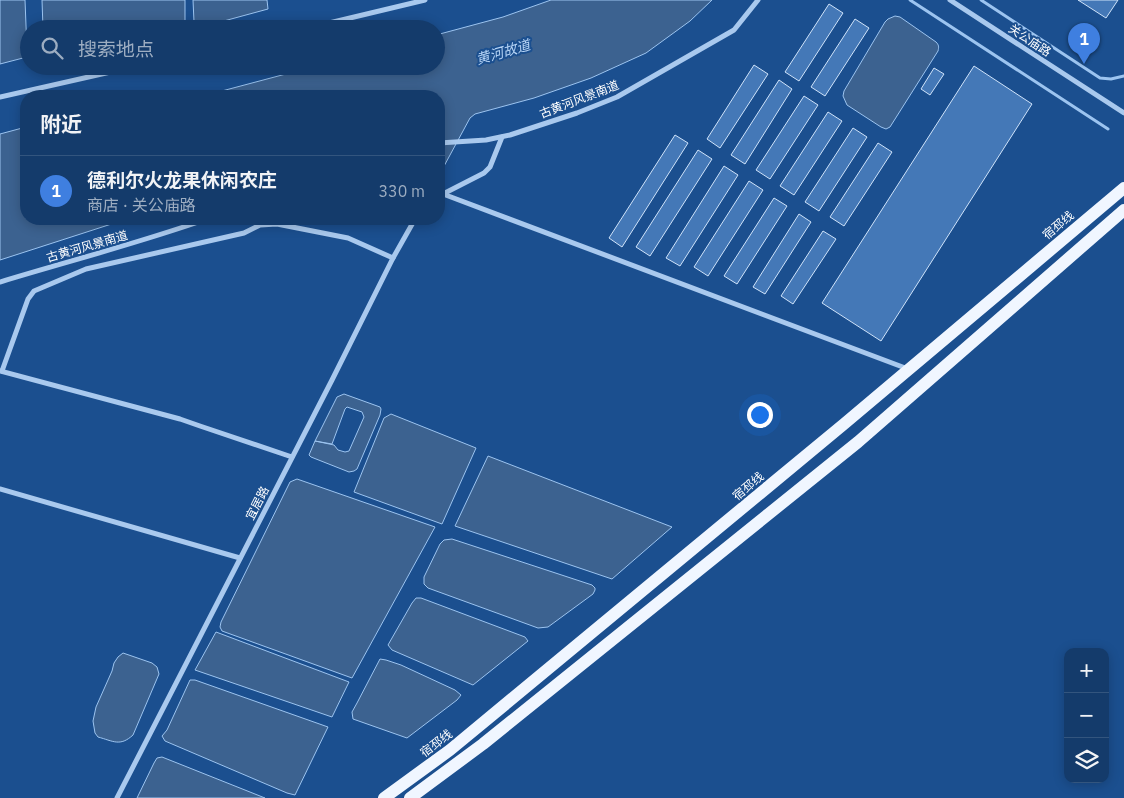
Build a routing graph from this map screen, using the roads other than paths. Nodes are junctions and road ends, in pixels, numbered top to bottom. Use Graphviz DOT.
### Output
graph roads {
  1 [pos="425,0"];
  2 [pos="758,0"];
  3 [pos="950,0"];
  4 [pos="342,20"];
  5 [pos="97,75"];
  6 [pos="31,90"];
  7 [pos="20,92"];
  8 [pos="0,97"];
  9 [pos="1124,113"];
  10 [pos="502,137"];
  11 [pos="445,143"];
  12 [pos="1124,188"];
  13 [pos="445,193"];
  14 [pos="445,196"];
  15 [pos="1124,210"];
  16 [pos="190,225"];
  17 [pos="260,225"];
  18 [pos="282,225"];
  19 [pos="412,225"];
  20 [pos="393,258"];
  21 [pos="0,282"];
  22 [pos="909,369"];
  23 [pos="1,371"];
  24 [pos="292,457"];
  25 [pos="0,489"];
  26 [pos="240,558"];
  27 [pos="117,798"];
  28 [pos="384,798"];
  29 [pos="410,798"];
  1 -- 4 [label="street"];
  2 -- 10 [label="street, 古黄河风景南道"];
  3 -- 9 [label="street, 关公庙路"];
  5 -- 6 [label="street"];
  7 -- 8 [label="street"];
  10 -- 11 [label="street, 古黄河风景南道"];
  10 -- 13 [label="street"];
  12 -- 22 [label="main road, 宿邳线"];
  14 -- 22 [label="street"];
  15 -- 29 [label="main road"];
  16 -- 21 [label="street, 古黄河风景南道"];
  17 -- 23 [label="street"];
  18 -- 20 [label="street"];
  19 -- 20 [label="street, 宜居路"];
  20 -- 24 [label="street, 宜居路"];
  22 -- 28 [label="main road, 宿邳线"];
  23 -- 24 [label="street"];
  24 -- 26 [label="street, 宜居路"];
  25 -- 26 [label="street"];
  26 -- 27 [label="street, 宜居路"];
}
